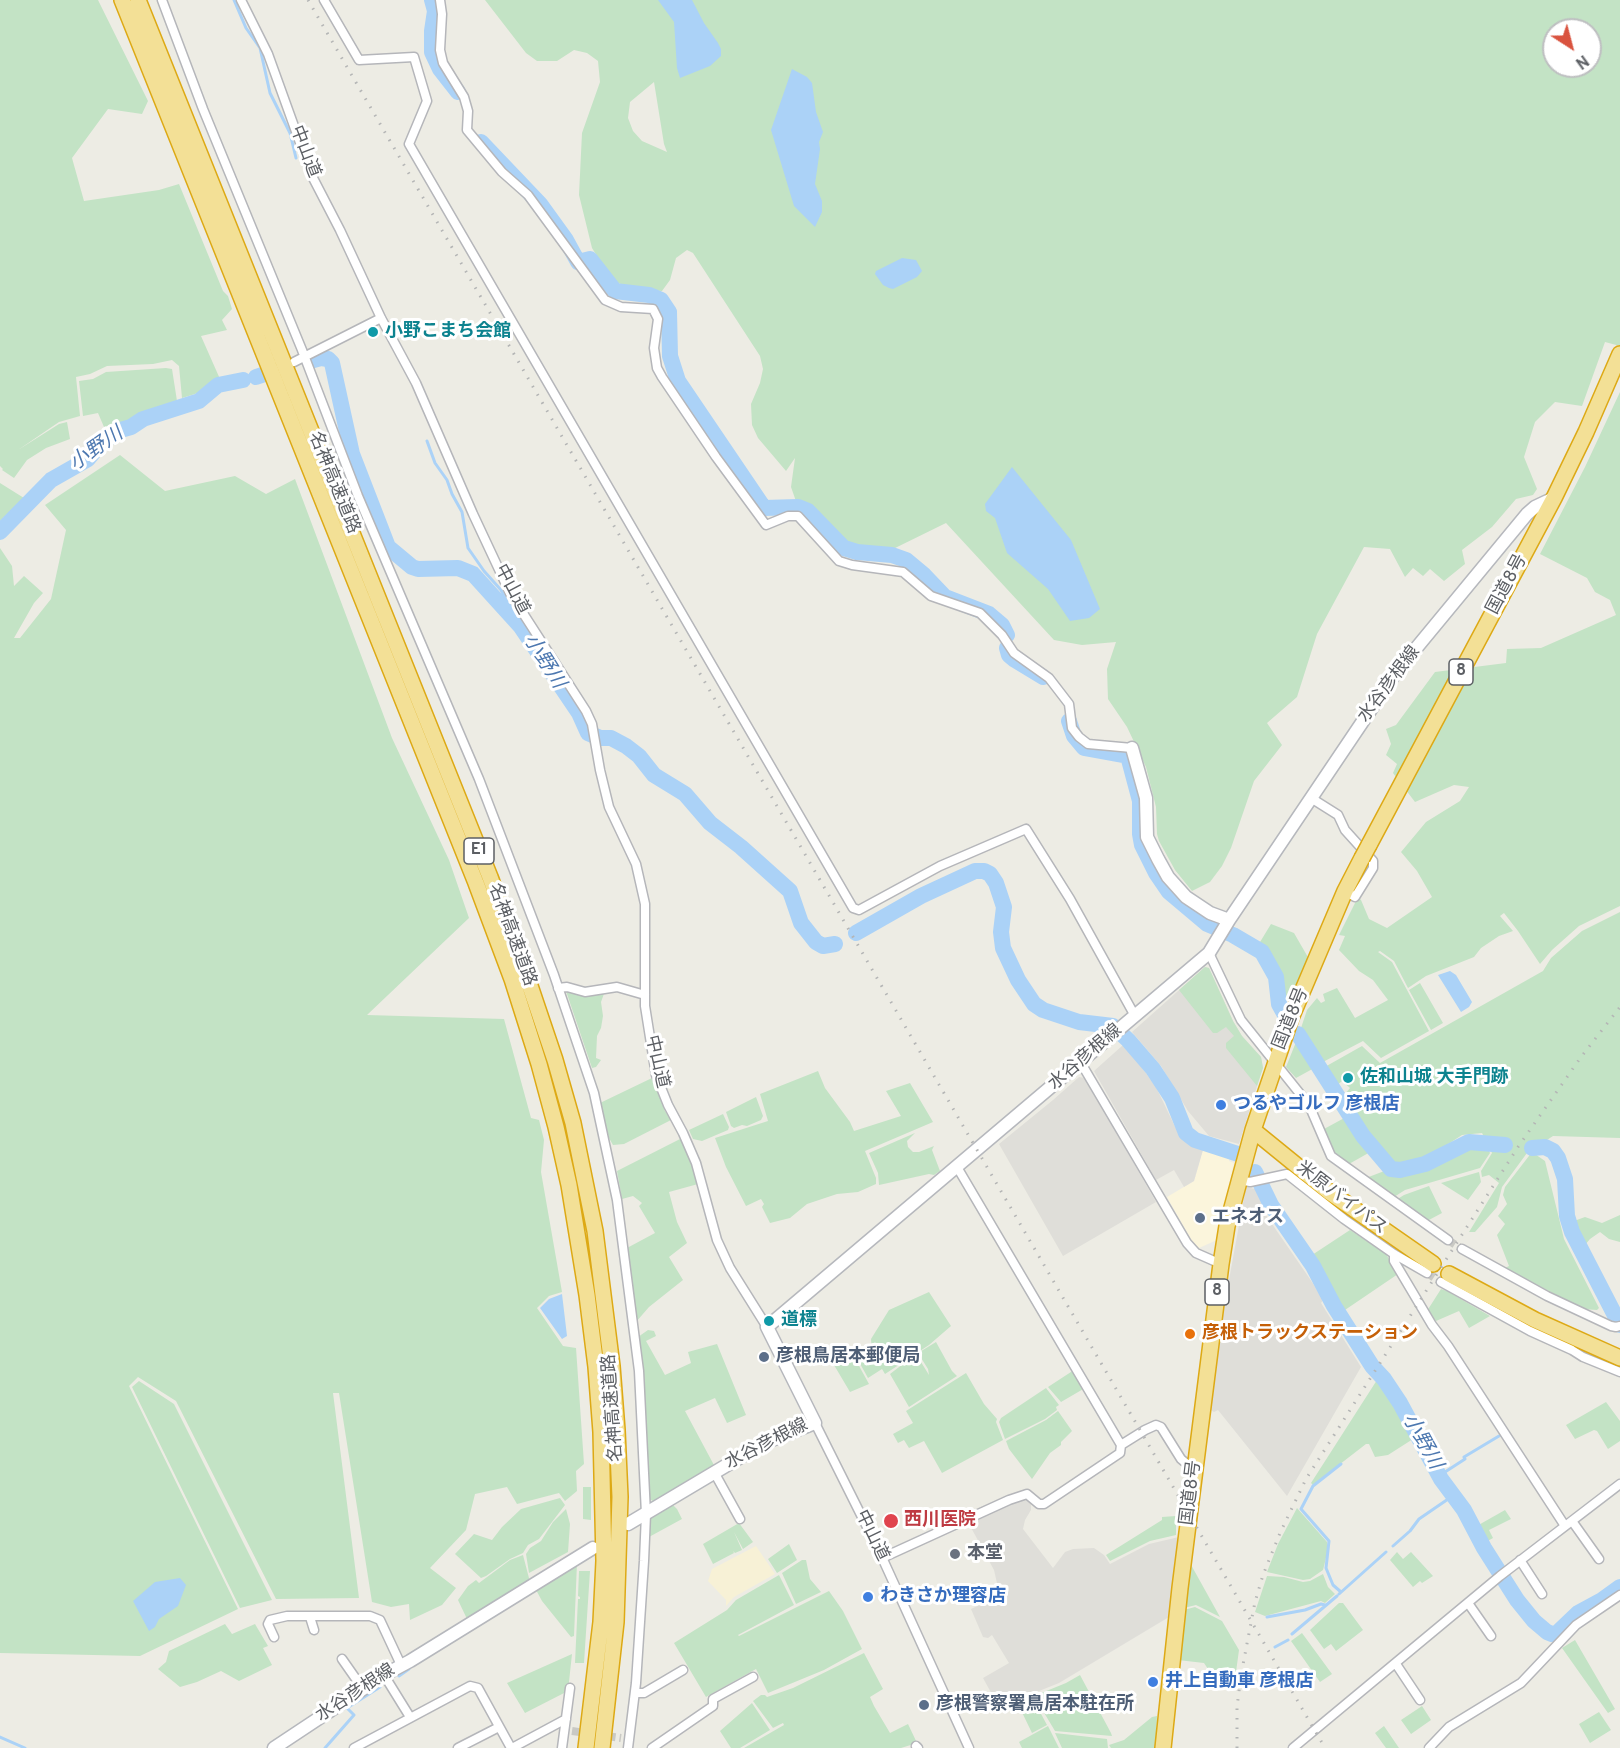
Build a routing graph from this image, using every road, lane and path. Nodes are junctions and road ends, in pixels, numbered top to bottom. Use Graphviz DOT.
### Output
graph roads {
  1 [pos="122,0"];
  2 [pos="138,0"];
  3 [pos="162,0"];
  4 [pos="241,0"];
  5 [pos="324,0"];
  6 [pos="440,0"];
  7 [pos="381,318"];
  8 [pos="1620,354"];
  9 [pos="304,357"];
  10 [pos="294,362"];
  11 [pos="1554,498"];
  12 [pos="1132,748"];
  13 [pos="1311,798"];
  14 [pos="1345,891"];
  15 [pos="1225,927"];
  16 [pos="1209,953"];
  17 [pos="558,988"];
  18 [pos="645,995"];
  19 [pos="1135,1016"];
  20 [pos="1275,1061"];
  21 [pos="1081,1063"];
  22 [pos="1253,1130"];
  23 [pos="957,1167"];
  24 [pos="1239,1180"];
  25 [pos="1448,1240"];
  26 [pos="1462,1249"];
  27 [pos="1394,1254"];
  28 [pos="1221,1264"];
  29 [pos="1430,1269"];
  30 [pos="1445,1278"];
  31 [pos="1618,1326"];
  32 [pos="767,1327"];
  33 [pos="1620,1358"];
  34 [pos="1620,1372"];
  35 [pos="814,1423"];
  36 [pos="1121,1445"];
  37 [pos="1196,1466"];
  38 [pos="714,1472"];
  39 [pos="1620,1484"];
  40 [pos="646,1514"];
  41 [pos="740,1519"];
  42 [pos="628,1524"];
  43 [pos="1568,1524"];
  44 [pos="593,1548"];
  45 [pos="882,1558"];
  46 [pos="1599,1559"];
  47 [pos="1520,1560"];
  48 [pos="1542,1594"];
  49 [pos="1620,1595"];
  50 [pos="1468,1602"];
  51 [pos="310,1617"];
  52 [pos="314,1630"];
  53 [pos="1491,1636"];
  54 [pos="274,1637"];
  55 [pos="342,1659"];
  56 [pos="1396,1664"];
  57 [pos="401,1665"];
  58 [pos="683,1670"];
  59 [pos="384,1675"];
  60 [pos="753,1677"];
  61 [pos="570,1688"];
  62 [pos="363,1689"];
  63 [pos="635,1694"];
  64 [pos="1420,1700"];
  65 [pos="410,1717"];
  66 [pos="566,1719"];
  67 [pos="499,1727"];
  68 [pos="628,1744"];
  69 [pos="274,1748"];
  70 [pos="354,1748"];
  71 [pos="458,1748"];
  72 [pos="511,1748"];
  73 [pos="562,1748"];
  74 [pos="586,1748"];
  75 [pos="602,1748"];
  76 [pos="652,1748"];
  77 [pos="969,1748"];
  78 [pos="1163,1748"];
  79 [pos="1293,1748"];
  80 [pos="1429,1748"];
  1 -- 74 [label="highway, 名神高速道路 / E1"];
  2 -- 75 [label="highway, 名神高速道路 / E1"];
  3 -- 9 [label="street"];
  4 -- 7 [label="street, 中山道"];
  5 -- 19 [label="street"];
  6 -- 12 [label="street"];
  7 -- 9 [label="street"];
  7 -- 18 [label="street, 中山道"];
  8 -- 11 [label="highway, 国道8号 / 8"];
  9 -- 10 [label="street"];
  9 -- 17 [label="street"];
  11 -- 13 [label="main road, 水谷彦根線"];
  11 -- 14 [label="highway, 国道8号 / 8"];
  12 -- 15 [label="main road"];
  13 -- 14 [label="street"];
  13 -- 15 [label="main road, 水谷彦根線"];
  14 -- 20 [label="highway, 国道8号 / 8"];
  15 -- 16 [label="main road, 水谷彦根線"];
  16 -- 19 [label="main road, 水谷彦根線"];
  16 -- 20 [label="street"];
  17 -- 18 [label="street"];
  17 -- 40 [label="street"];
  18 -- 32 [label="street, 中山道"];
  19 -- 21 [label="main road, 水谷彦根線"];
  20 -- 22 [label="highway, 国道8号 / 8"];
  20 -- 25 [label="street"];
  21 -- 23 [label="main road, 水谷彦根線"];
  21 -- 28 [label="street"];
  22 -- 24 [label="highway, 国道8号 / 8"];
  22 -- 29 [label="highway, 米原バイパス"];
  23 -- 32 [label="main road, 水谷彦根線"];
  23 -- 36 [label="street"];
  24 -- 27 [label="street"];
  24 -- 28 [label="highway, 国道8号 / 8"];
  26 -- 31 [label="street"];
  27 -- 29 [label="street"];
  27 -- 43 [label="street"];
  28 -- 37 [label="highway, 国道8号 / 8"];
  30 -- 33 [label="highway"];
  30 -- 34 [label="street"];
  32 -- 35 [label="main road, 水谷彦根線"];
  35 -- 38 [label="main road, 水谷彦根線"];
  35 -- 45 [label="street, 中山道"];
  36 -- 37 [label="street"];
  36 -- 45 [label="street"];
  37 -- 78 [label="highway, 国道8号 / 8"];
  38 -- 40 [label="main road, 水谷彦根線"];
  38 -- 41 [label="street"];
  39 -- 43 [label="street"];
  40 -- 42 [label="main road, 水谷彦根線"];
  40 -- 63 [label="street"];
  43 -- 46 [label="street"];
  43 -- 47 [label="street"];
  44 -- 57 [label="main road, 水谷彦根線"];
  45 -- 77 [label="street, 中山道"];
  47 -- 48 [label="street"];
  47 -- 50 [label="street"];
  49 -- 80 [label="street"];
  50 -- 53 [label="street"];
  50 -- 56 [label="street"];
  51 -- 52 [label="street"];
  51 -- 54 [label="street"];
  51 -- 57 [label="street"];
  55 -- 62 [label="street"];
  56 -- 64 [label="street"];
  56 -- 79 [label="street"];
  57 -- 59 [label="main road, 水谷彦根線"];
  58 -- 63 [label="street"];
  59 -- 62 [label="main road, 水谷彦根線"];
  59 -- 65 [label="street"];
  60 -- 76 [label="street"];
  61 -- 66 [label="street"];
  62 -- 69 [label="main road, 水谷彦根線"];
  63 -- 68 [label="street"];
  65 -- 67 [label="street"];
  65 -- 70 [label="street"];
  66 -- 72 [label="street"];
  66 -- 73 [label="street"];
  67 -- 71 [label="street"];
  67 -- 72 [label="street"];
}
